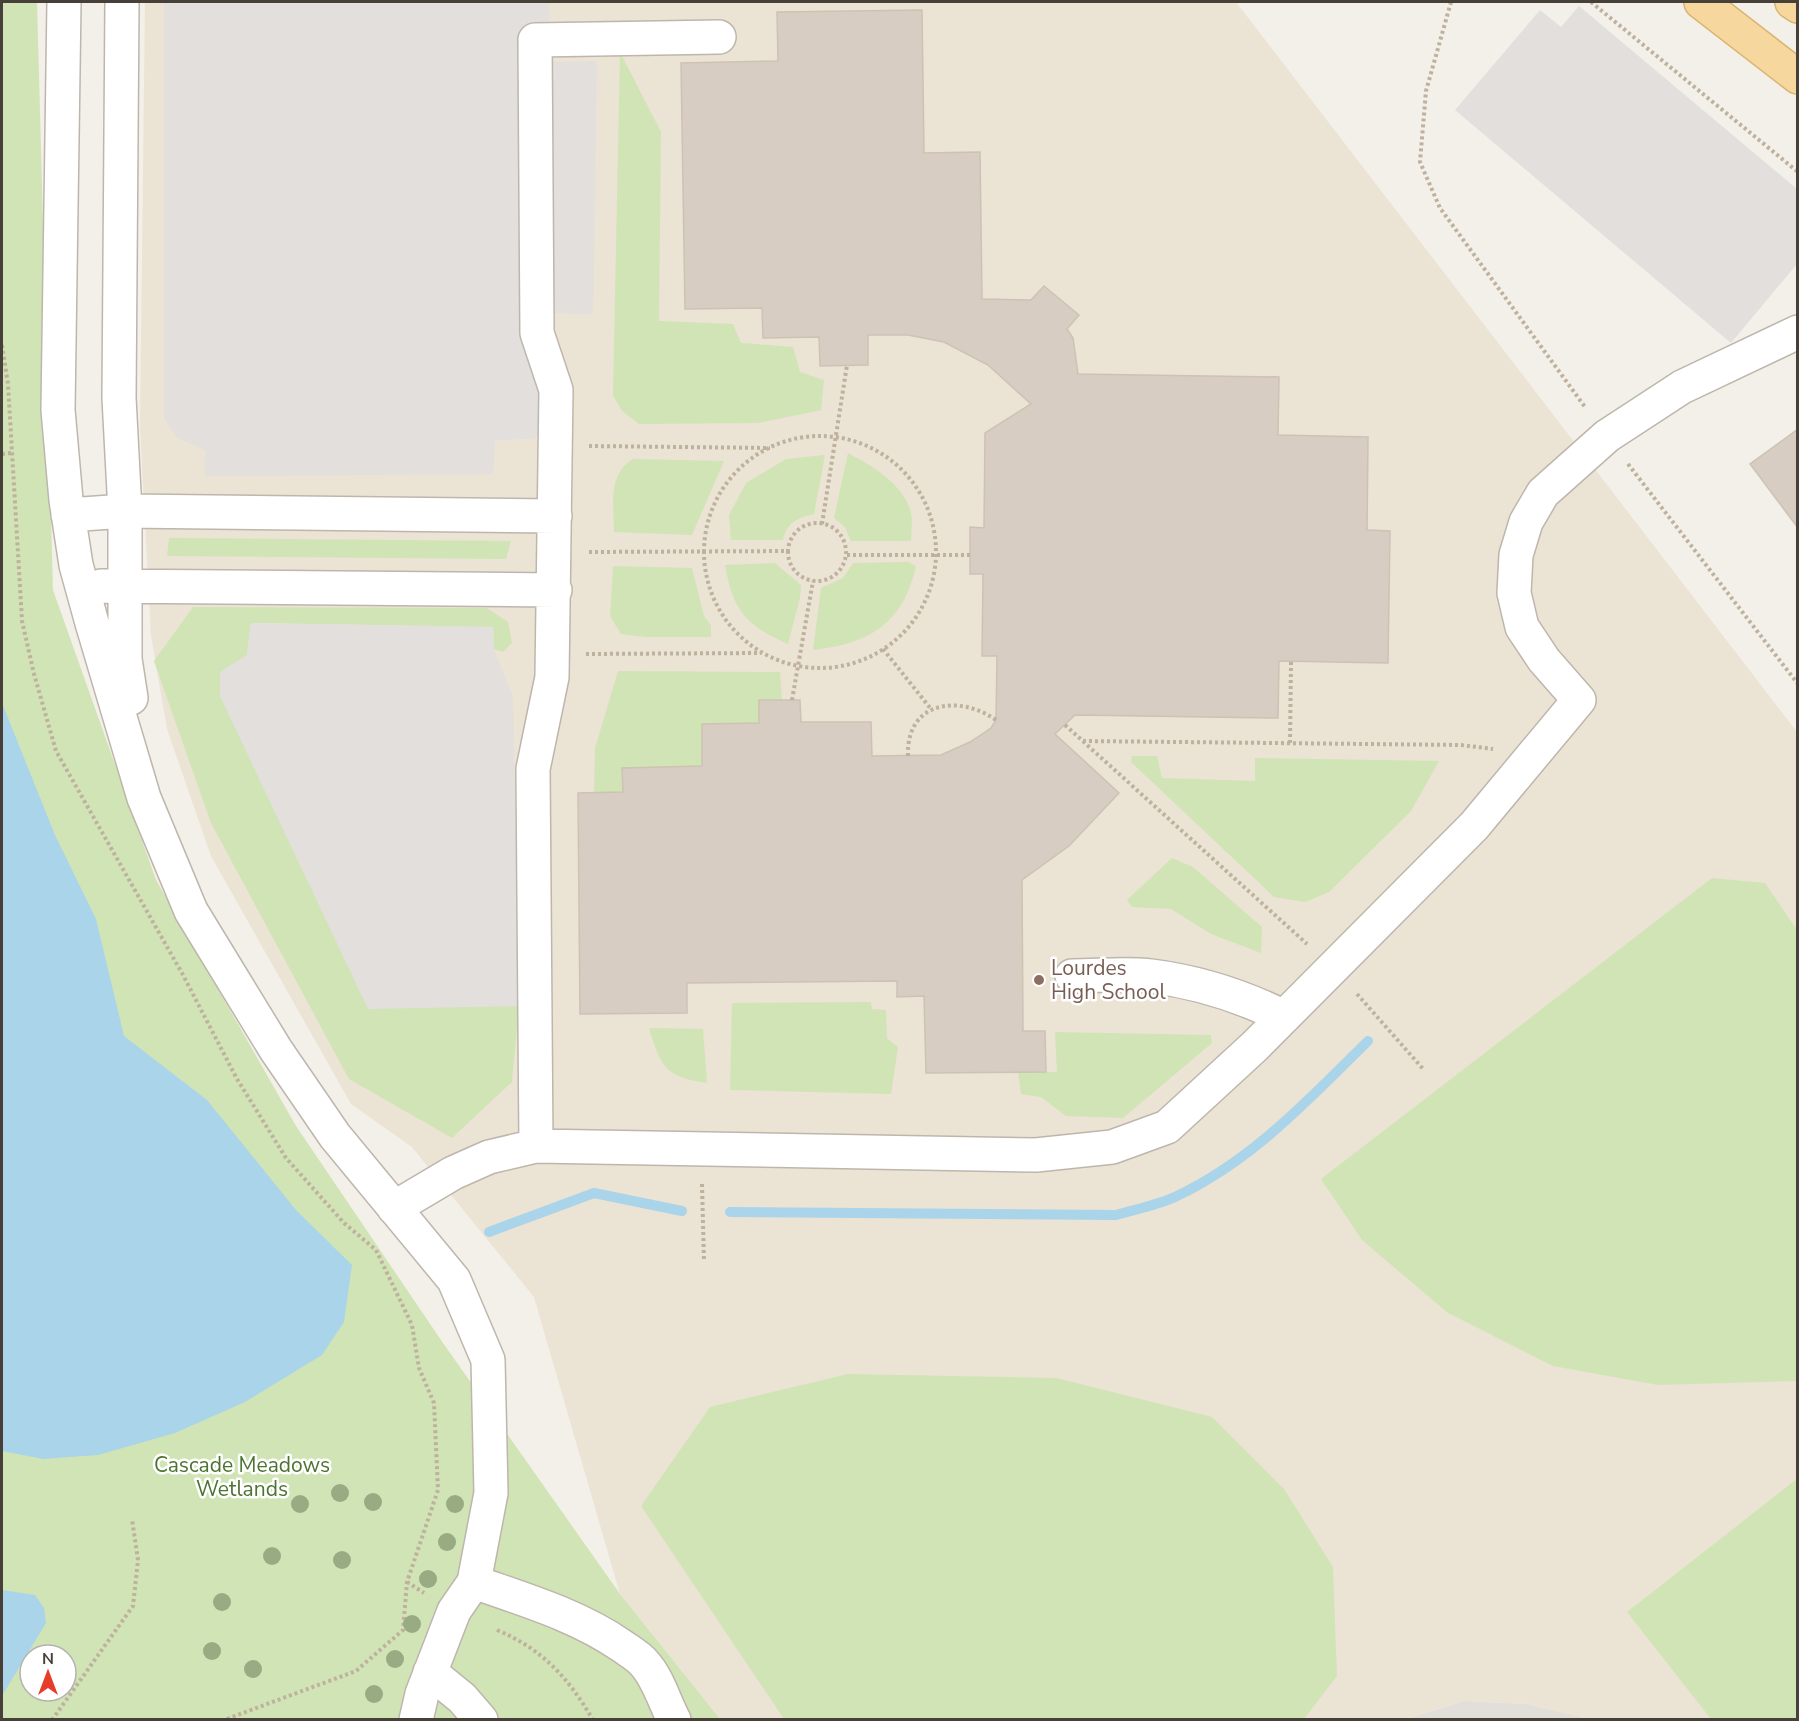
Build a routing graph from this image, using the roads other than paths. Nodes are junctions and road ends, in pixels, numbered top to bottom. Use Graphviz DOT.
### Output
graph roads {
  1 [pos="63,2"];
  2 [pos="122,2"];
  3 [pos="1701,2"];
  4 [pos="1792,2"];
  5 [pos="1797,6"];
  6 [pos="719,37"];
  7 [pos="1797,77"];
  8 [pos="1797,332"];
  9 [pos="125,510"];
  10 [pos="68,515"];
  11 [pos="555,516"];
  12 [pos="82,585"];
  13 [pos="123,588"];
  14 [pos="555,590"];
  15 [pos="144,798"];
  16 [pos="1072,976"];
  17 [pos="1284,1017"];
  18 [pos="536,1146"];
  19 [pos="394,1208"];
  20 [pos="474,1582"];
  21 [pos="423,1695"];
  22 [pos="400,1719"];
  23 [pos="481,1719"];
  24 [pos="674,1719"];
  1 -- 10 [label="street"];
  2 -- 9 [label="street"];
  3 -- 7 [label="main road"];
  4 -- 5 [label="main road"];
  6 -- 11 [label="street"];
  8 -- 17 [label="street"];
  9 -- 10 [label="street"];
  9 -- 11 [label="street"];
  9 -- 13 [label="street"];
  10 -- 12 [label="street"];
  11 -- 14 [label="street"];
  12 -- 13 [label="street"];
  12 -- 15 [label="street"];
  13 -- 14 [label="street"];
  13 -- 15 [label="street"];
  14 -- 18 [label="street"];
  15 -- 19 [label="street"];
  16 -- 17 [label="street"];
  17 -- 18 [label="street"];
  18 -- 19 [label="street"];
  19 -- 20 [label="street"];
  20 -- 21 [label="street"];
  20 -- 24 [label="street"];
  21 -- 22 [label="street"];
  21 -- 23 [label="street"];
}
